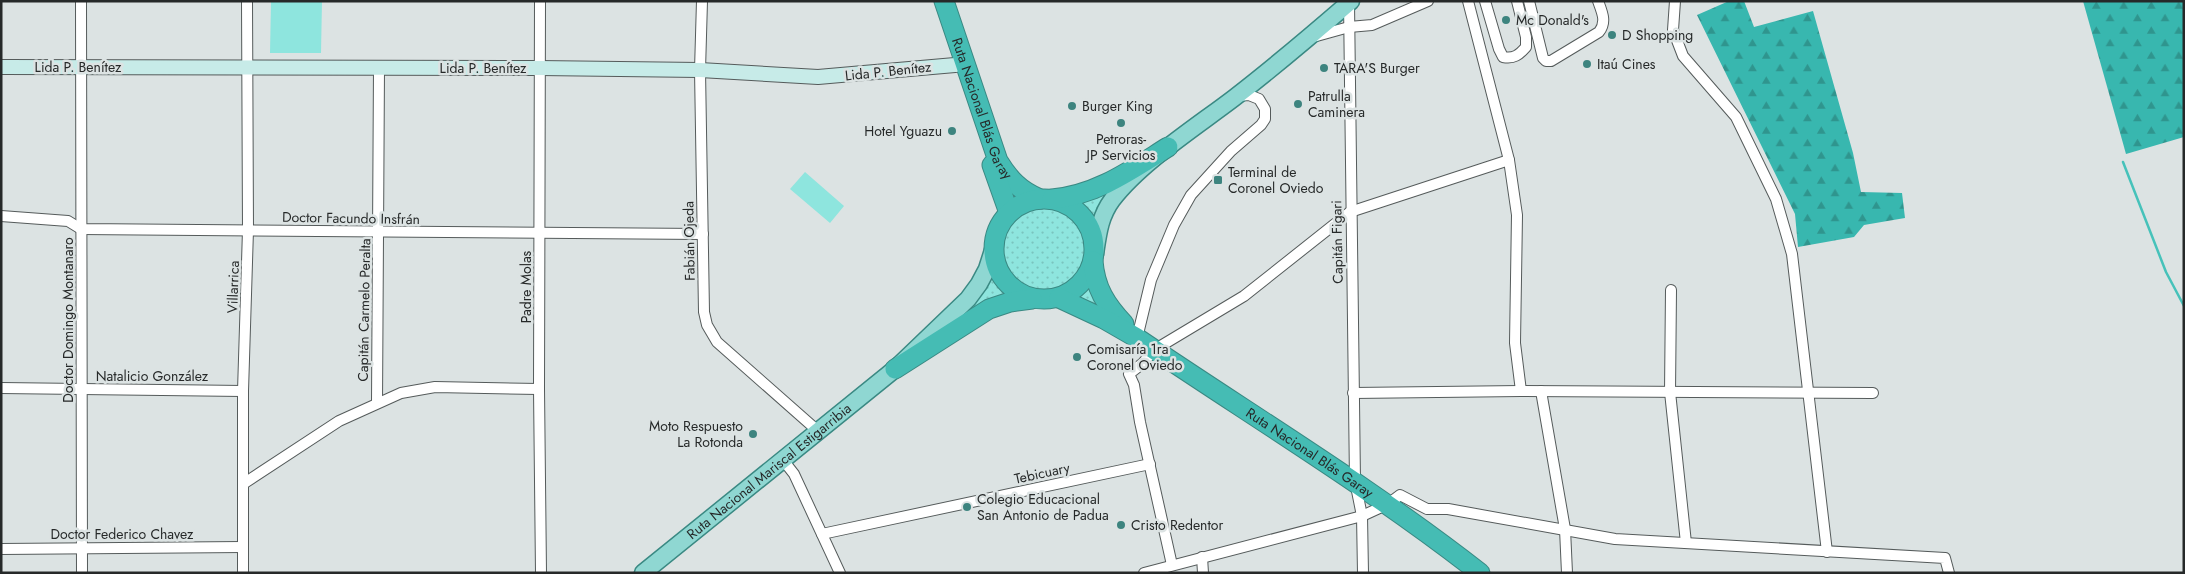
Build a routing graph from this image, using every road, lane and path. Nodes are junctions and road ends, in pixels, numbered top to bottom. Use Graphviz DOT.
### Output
graph roads {
  1 [pos="81,1"];
  2 [pos="247,1"];
  3 [pos="540,1"];
  4 [pos="702,1"];
  5 [pos="934,1"];
  6 [pos="944,1"];
  7 [pos="1428,1"];
  8 [pos="1468,1"];
  9 [pos="1485,1"];
  10 [pos="1517,1"];
  11 [pos="1529,1"];
  12 [pos="1598,1"];
  13 [pos="1675,1"];
  14 [pos="1350,2"];
  15 [pos="1348,26"];
  16 [pos="1305,39"];
  17 [pos="960,63"];
  18 [pos="1,66"];
  19 [pos="81,67"];
  20 [pos="247,67"];
  21 [pos="380,68"];
  22 [pos="539,68"];
  23 [pos="700,70"];
  24 [pos="1236,96"];
  25 [pos="1168,147"];
  26 [pos="1509,160"];
  27 [pos="1045,199"];
  28 [pos="1350,212"];
  29 [pos="1009,213"];
  30 [pos="1,216"];
  31 [pos="81,229"];
  32 [pos="248,230"];
  33 [pos="378,232"];
  34 [pos="540,234"];
  35 [pos="703,234"];
  36 [pos="994,247"];
  37 [pos="1094,257"];
  38 [pos="1671,290"];
  39 [pos="1059,298"];
  40 [pos="1032,299"];
  41 [pos="1137,338"];
  42 [pos="1154,350"];
  43 [pos="895,369"];
  44 [pos="1,388"];
  45 [pos="539,389"];
  46 [pos="82,390"];
  47 [pos="243,391"];
  48 [pos="1521,391"];
  49 [pos="1541,391"];
  50 [pos="1670,392"];
  51 [pos="1809,392"];
  52 [pos="1354,393"];
  53 [pos="1873,393"];
  54 [pos="377,403"];
  55 [pos="819,432"];
  56 [pos="783,460"];
  57 [pos="1150,464"];
  58 [pos="1355,481"];
  59 [pos="243,484"];
  60 [pos="1388,504"];
  61 [pos="1362,516"];
  62 [pos="1565,529"];
  63 [pos="822,534"];
  64 [pos="1686,543"];
  65 [pos="243,547"];
  66 [pos="1,548"];
  67 [pos="82,548"];
  68 [pos="1827,552"];
  69 [pos="1202,557"];
  70 [pos="1172,565"];
  71 [pos="82,573"];
  72 [pos="243,573"];
  73 [pos="541,573"];
  74 [pos="643,573"];
  75 [pos="840,573"];
  76 [pos="1144,573"];
  77 [pos="1203,573"];
  78 [pos="1363,573"];
  79 [pos="1480,573"];
  80 [pos="1567,573"];
  81 [pos="1949,573"];
  1 -- 19 [label="street, Doctor Domingo Montanaro"];
  2 -- 20 [label="street, Villarrica"];
  3 -- 22 [label="street, Padre Molas"];
  4 -- 23 [label="street, Fabián Ojeda"];
  5 -- 17 [label="highway, Ruta Nacional Blás Garay"];
  6 -- 17 [label="highway, Ruta Nacional Blás Garay"];
  7 -- 15 [label="street"];
  8 -- 26 [label="street"];
  9 -- 10 [label="street"];
  11 -- 12 [label="street"];
  13 -- 51 [label="street"];
  14 -- 15 [label="street, Capitán Figari"];
  14 -- 16 [label="main road"];
  15 -- 16 [label="street"];
  15 -- 28 [label="street, Capitán Figari"];
  16 -- 24 [label="main road"];
  17 -- 23 [label="street, Lida P. Benítez"];
  17 -- 27 [label="highway, Ruta Nacional Blás Garay"];
  17 -- 29 [label="highway, Ruta Nacional Blás Garay"];
  18 -- 19 [label="street, Lida P. Benítez"];
  19 -- 20 [label="street, Lida P. Benítez"];
  19 -- 31 [label="street, Doctor Domingo Montanaro"];
  20 -- 21 [label="street, Lida P. Benítez"];
  20 -- 32 [label="street, Villarrica"];
  21 -- 22 [label="street, Lida P. Benítez"];
  21 -- 33 [label="street, Capitán Carmelo Peralta"];
  22 -- 23 [label="street, Lida P. Benítez"];
  22 -- 34 [label="street, Padre Molas"];
  23 -- 35 [label="street, Fabián Ojeda"];
  24 -- 25 [label="main road"];
  24 -- 41 [label="street"];
  25 -- 27 [label="highway"];
  25 -- 37 [label="main road"];
  26 -- 28 [label="street"];
  26 -- 48 [label="street"];
  27 -- 29 [label="highway"];
  27 -- 37 [label="highway"];
  28 -- 42 [label="street"];
  28 -- 52 [label="street, Capitán Figari"];
  29 -- 36 [label="highway"];
  30 -- 31 [label="street, Doctor Facundo Insfrán"];
  31 -- 32 [label="street, Doctor Facundo Insfrán"];
  31 -- 46 [label="street, Doctor Domingo Montanaro"];
  32 -- 33 [label="street, Doctor Facundo Insfrán"];
  32 -- 47 [label="street, Villarrica"];
  33 -- 34 [label="street, Doctor Facundo Insfrán"];
  33 -- 54 [label="street, Capitán Carmelo Peralta"];
  34 -- 35 [label="street, Doctor Facundo Insfrán"];
  34 -- 45 [label="street, Padre Molas"];
  35 -- 55 [label="street, Fabián Ojeda"];
  36 -- 40 [label="highway"];
  36 -- 43 [label="main road, Ruta Nacional Mariscal Estigarribia"];
  37 -- 39 [label="highway"];
  37 -- 41 [label="highway, Ruta Nacional Blás Garay"];
  38 -- 50 [label="street"];
  39 -- 40 [label="highway"];
  39 -- 41 [label="highway, Ruta Nacional Blás Garay"];
  40 -- 43 [label="highway"];
  41 -- 42 [label="highway, Ruta Nacional Blás Garay"];
  42 -- 57 [label="street"];
  42 -- 58 [label="highway, Ruta Nacional Blás Garay"];
  43 -- 55 [label="main road, Ruta Nacional Mariscal Estigarribia"];
  44 -- 46 [label="street, Natalicio González"];
  45 -- 54 [label="street"];
  45 -- 73 [label="street, Padre Molas"];
  46 -- 47 [label="street, Natalicio González"];
  46 -- 67 [label="street, Doctor Domingo Montanaro"];
  47 -- 59 [label="street, Villarrica"];
  48 -- 49 [label="street"];
  48 -- 52 [label="street"];
  49 -- 50 [label="street"];
  49 -- 62 [label="street"];
  50 -- 51 [label="street"];
  50 -- 64 [label="street"];
  51 -- 53 [label="street"];
  51 -- 68 [label="street"];
  52 -- 58 [label="street, Capitán Figari"];
  54 -- 59 [label="street"];
  55 -- 56 [label="main road, Ruta Nacional Mariscal Estigarribia"];
  56 -- 63 [label="street"];
  56 -- 74 [label="main road, Ruta Nacional Mariscal Estigarribia"];
  57 -- 63 [label="street, Tebicuary"];
  57 -- 70 [label="street"];
  58 -- 60 [label="highway, Ruta Nacional Blás Garay"];
  58 -- 61 [label="street, Capitán Figari"];
  59 -- 65 [label="street, Villarrica"];
  60 -- 61 [label="street"];
  60 -- 62 [label="street"];
  60 -- 79 [label="highway, Ruta Nacional Blás Garay"];
  61 -- 69 [label="street"];
  61 -- 78 [label="street, Capitán Figari"];
  62 -- 64 [label="street"];
  62 -- 80 [label="street"];
  63 -- 75 [label="street"];
  64 -- 68 [label="street"];
  65 -- 67 [label="street, Doctor Federico Chavez"];
  65 -- 72 [label="street, Villarrica"];
  66 -- 67 [label="street, Doctor Federico Chavez"];
  67 -- 71 [label="street, Doctor Domingo Montanaro"];
  68 -- 81 [label="street"];
  69 -- 70 [label="street"];
  69 -- 77 [label="street"];
  70 -- 76 [label="street"];
}
